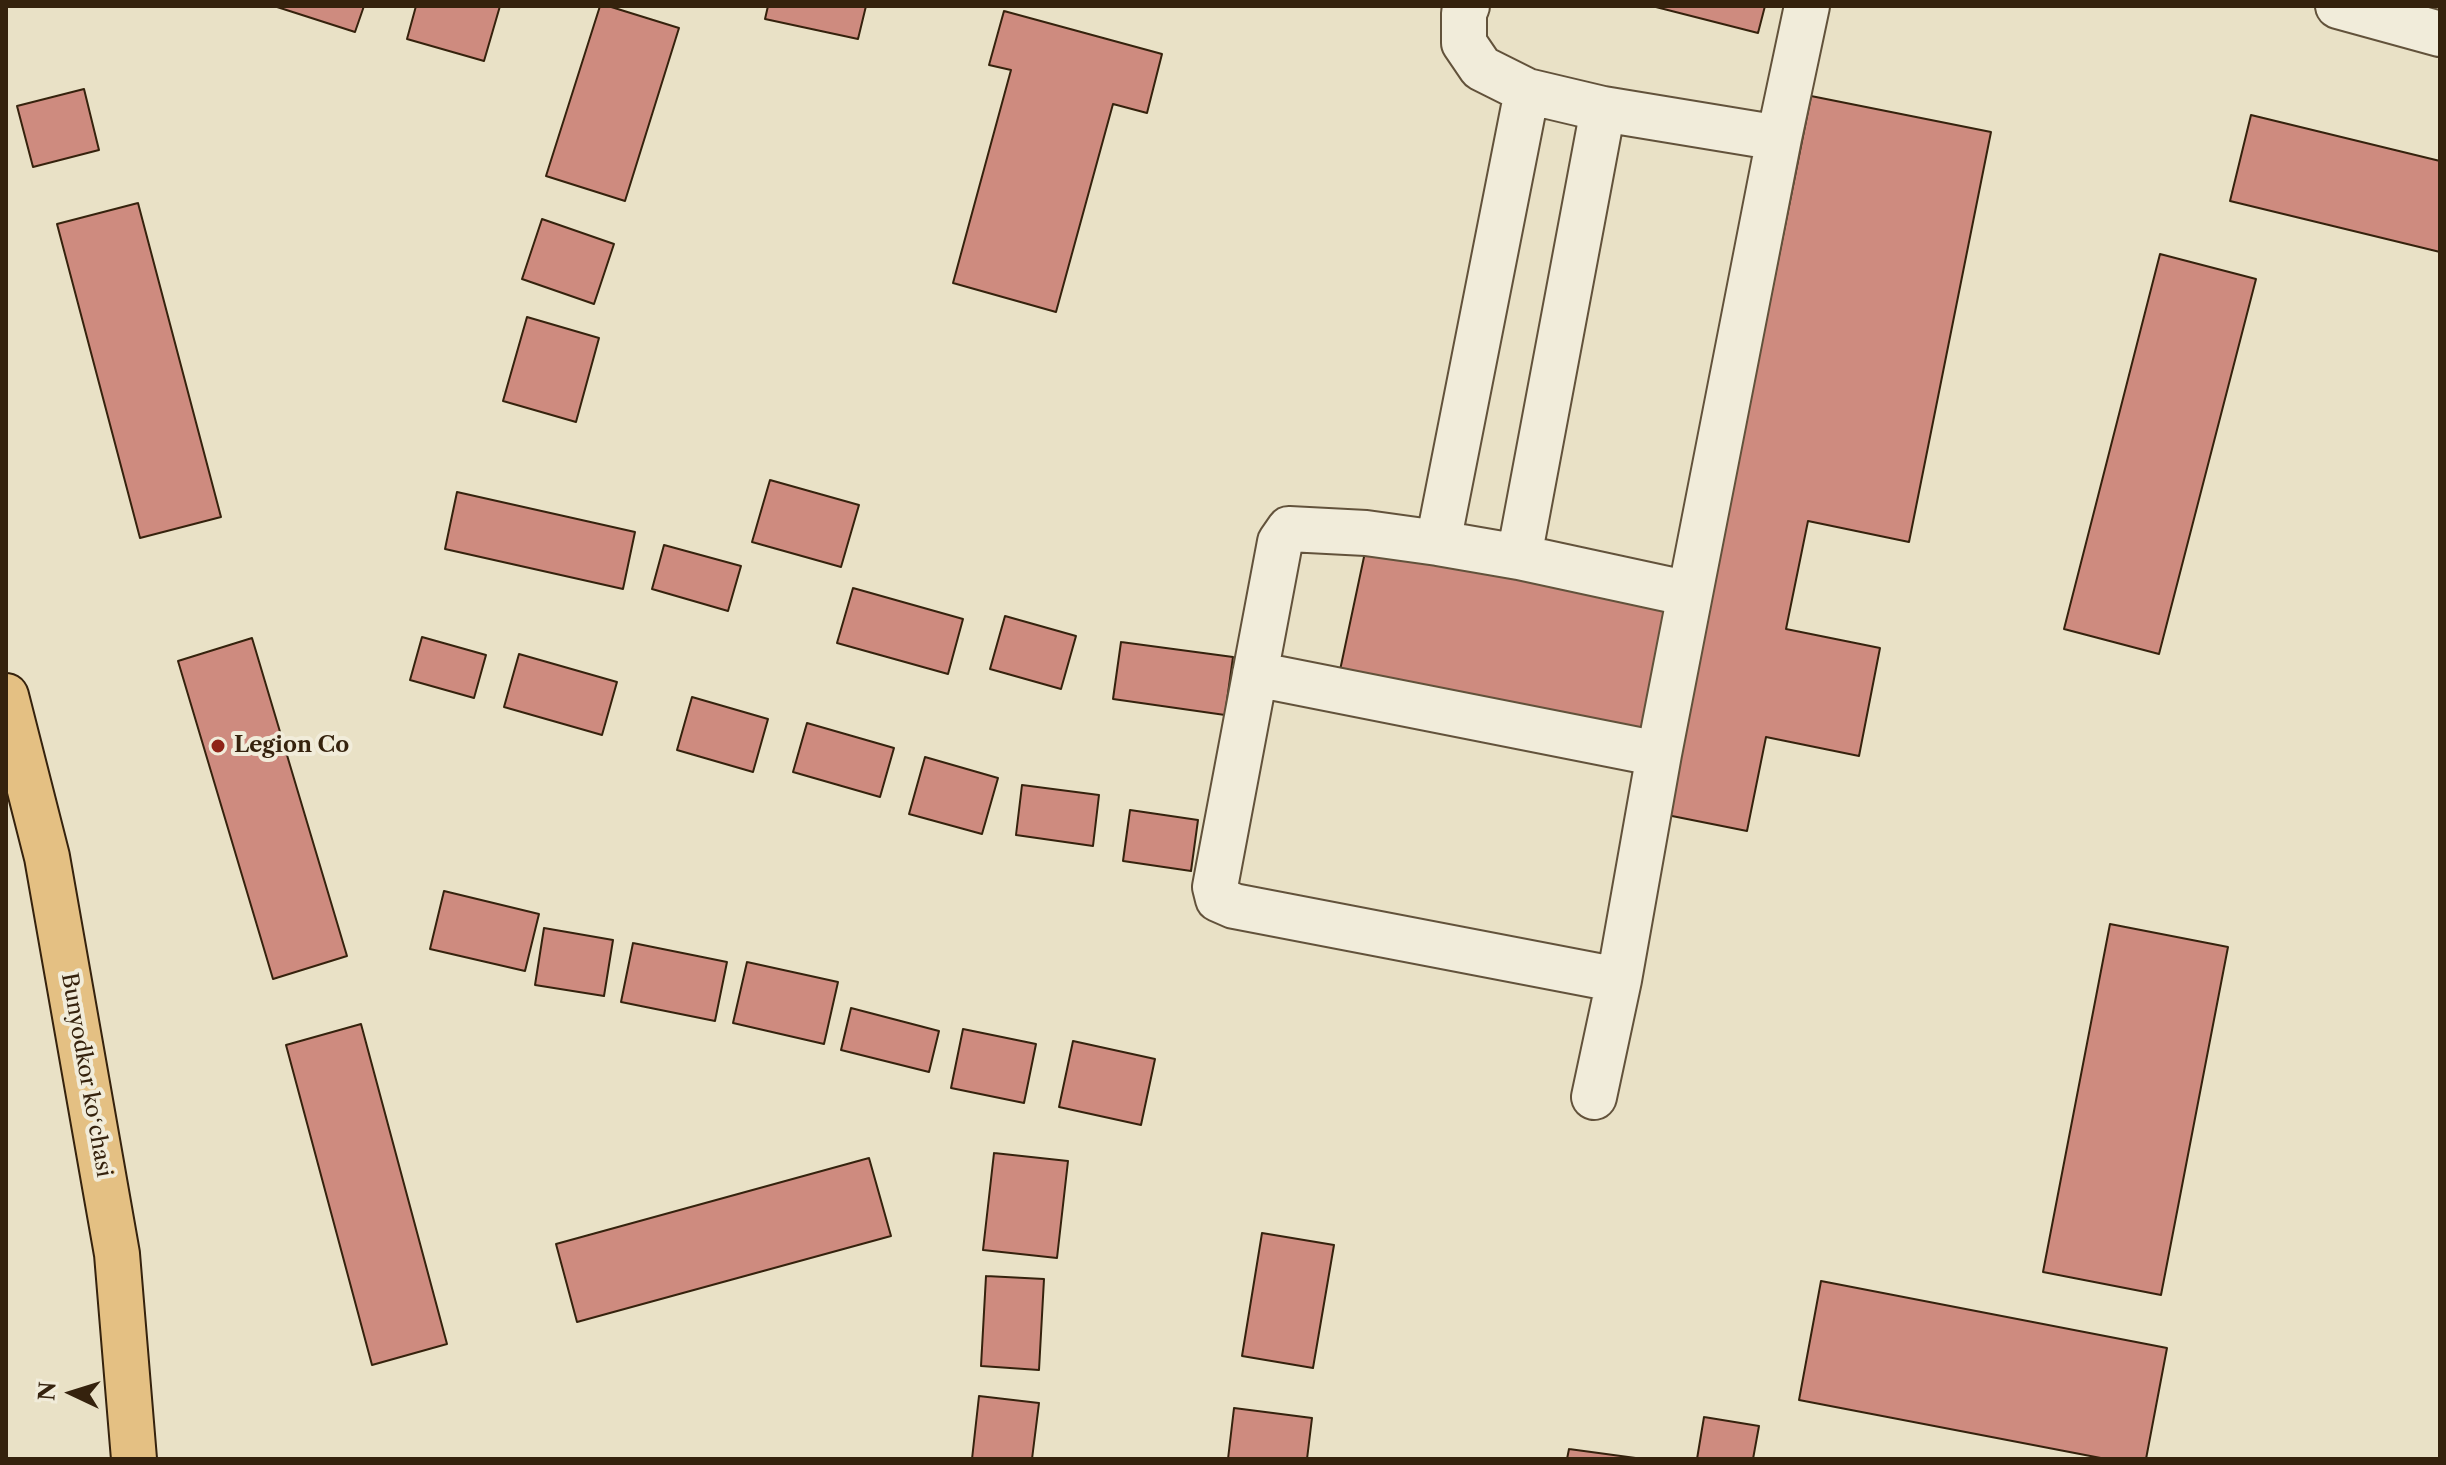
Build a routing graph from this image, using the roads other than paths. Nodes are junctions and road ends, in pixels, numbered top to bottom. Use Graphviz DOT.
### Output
graph roads {
  1 [pos="1467,6"];
  2 [pos="1807,6"];
  3 [pos="2338,6"];
  4 [pos="2440,34"];
  5 [pos="1527,91"];
  6 [pos="1603,109"];
  7 [pos="1779,138"];
  8 [pos="1438,543"];
  9 [pos="1519,557"];
  10 [pos="1690,594"];
  11 [pos="1255,674"];
  12 [pos="6,696"];
  13 [pos="1659,754"];
  14 [pos="1619,980"];
  15 [pos="1594,1097"];
  16 [pos="134,1459"];
  1 -- 5 [label="street"];
  2 -- 7 [label="street"];
  3 -- 4 [label="street"];
  5 -- 6 [label="street"];
  5 -- 8 [label="street"];
  6 -- 7 [label="street"];
  6 -- 9 [label="street"];
  7 -- 10 [label="street"];
  8 -- 9 [label="street"];
  8 -- 11 [label="street"];
  9 -- 10 [label="street"];
  10 -- 13 [label="street"];
  11 -- 13 [label="street"];
  11 -- 14 [label="street"];
  12 -- 16 [label="main road, Bunyodkor koʻchasi"];
  13 -- 14 [label="street"];
  14 -- 15 [label="street"];
}
